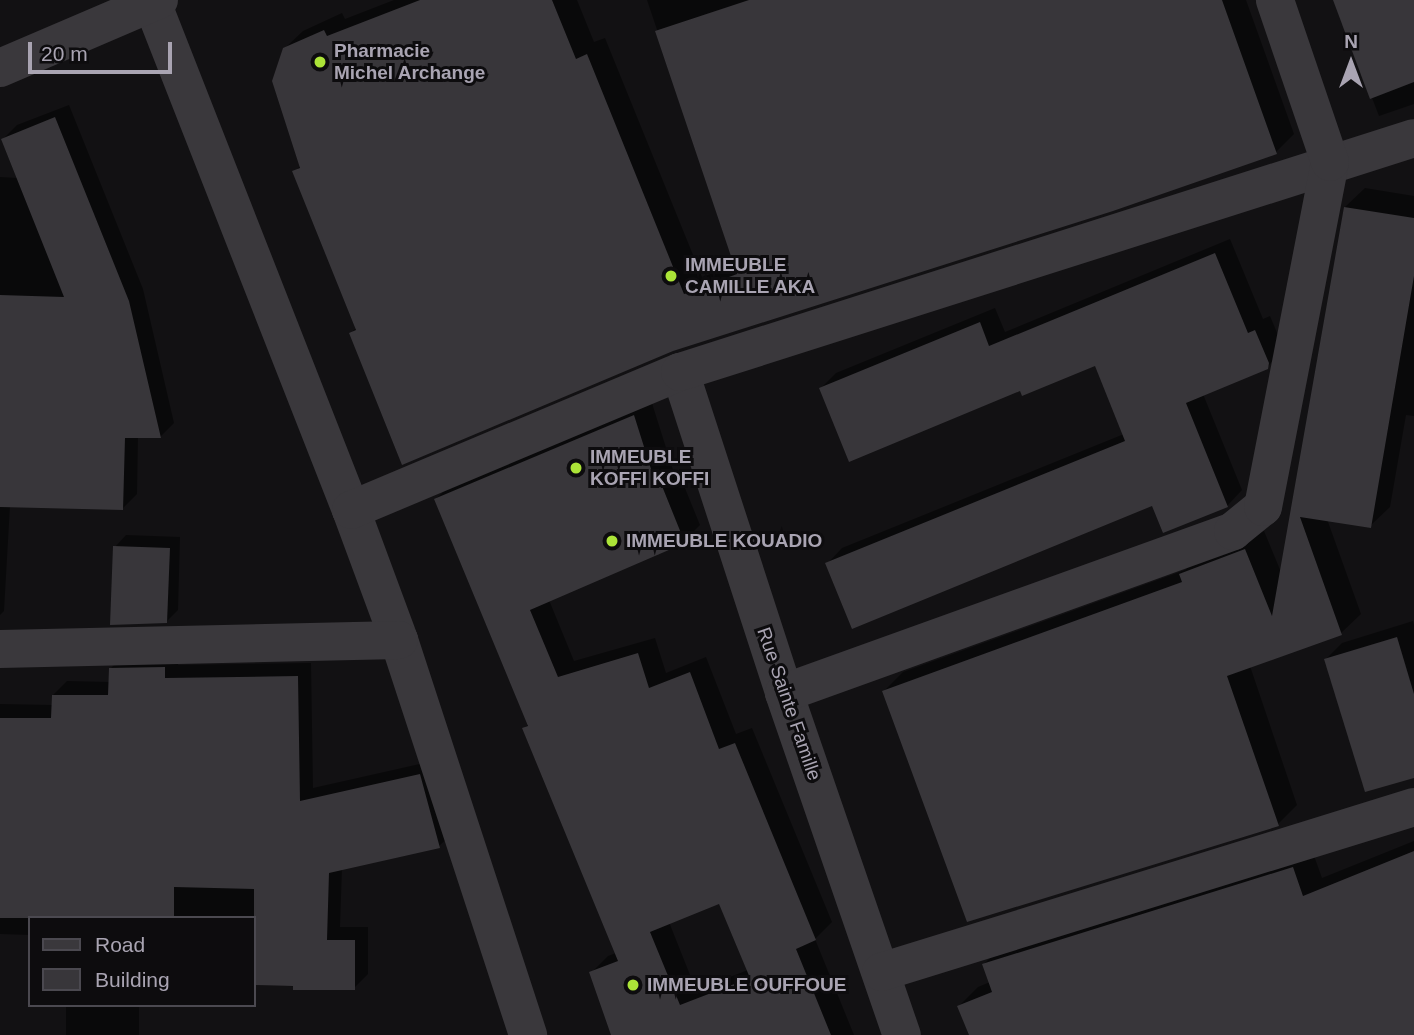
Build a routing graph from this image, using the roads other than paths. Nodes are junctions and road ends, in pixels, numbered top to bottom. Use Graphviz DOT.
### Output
graph roads {
  1 [pos="1275,0"];
  2 [pos="154,1"];
  3 [pos="0,68"];
  4 [pos="1414,138"];
  5 [pos="1330,162"];
  6 [pos="680,372"];
  7 [pos="351,510"];
  8 [pos="399,640"];
  9 [pos="0,649"];
  10 [pos="784,693"];
  11 [pos="1414,807"];
  12 [pos="881,972"];
  13 [pos="528,1035"];
  14 [pos="902,1035"];
  1 -- 5 [label="street"];
  2 -- 3 [label="street"];
  2 -- 7 [label="street"];
  4 -- 5 [label="street"];
  5 -- 6 [label="street"];
  5 -- 10 [label="street"];
  6 -- 7 [label="street"];
  6 -- 10 [label="street, Rue Sainte Famille"];
  7 -- 8 [label="street"];
  8 -- 9 [label="street"];
  8 -- 13 [label="street"];
  10 -- 12 [label="street, Rue Sainte Famille"];
  11 -- 12 [label="street"];
  12 -- 14 [label="street, Rue Sainte Famille"];
}
